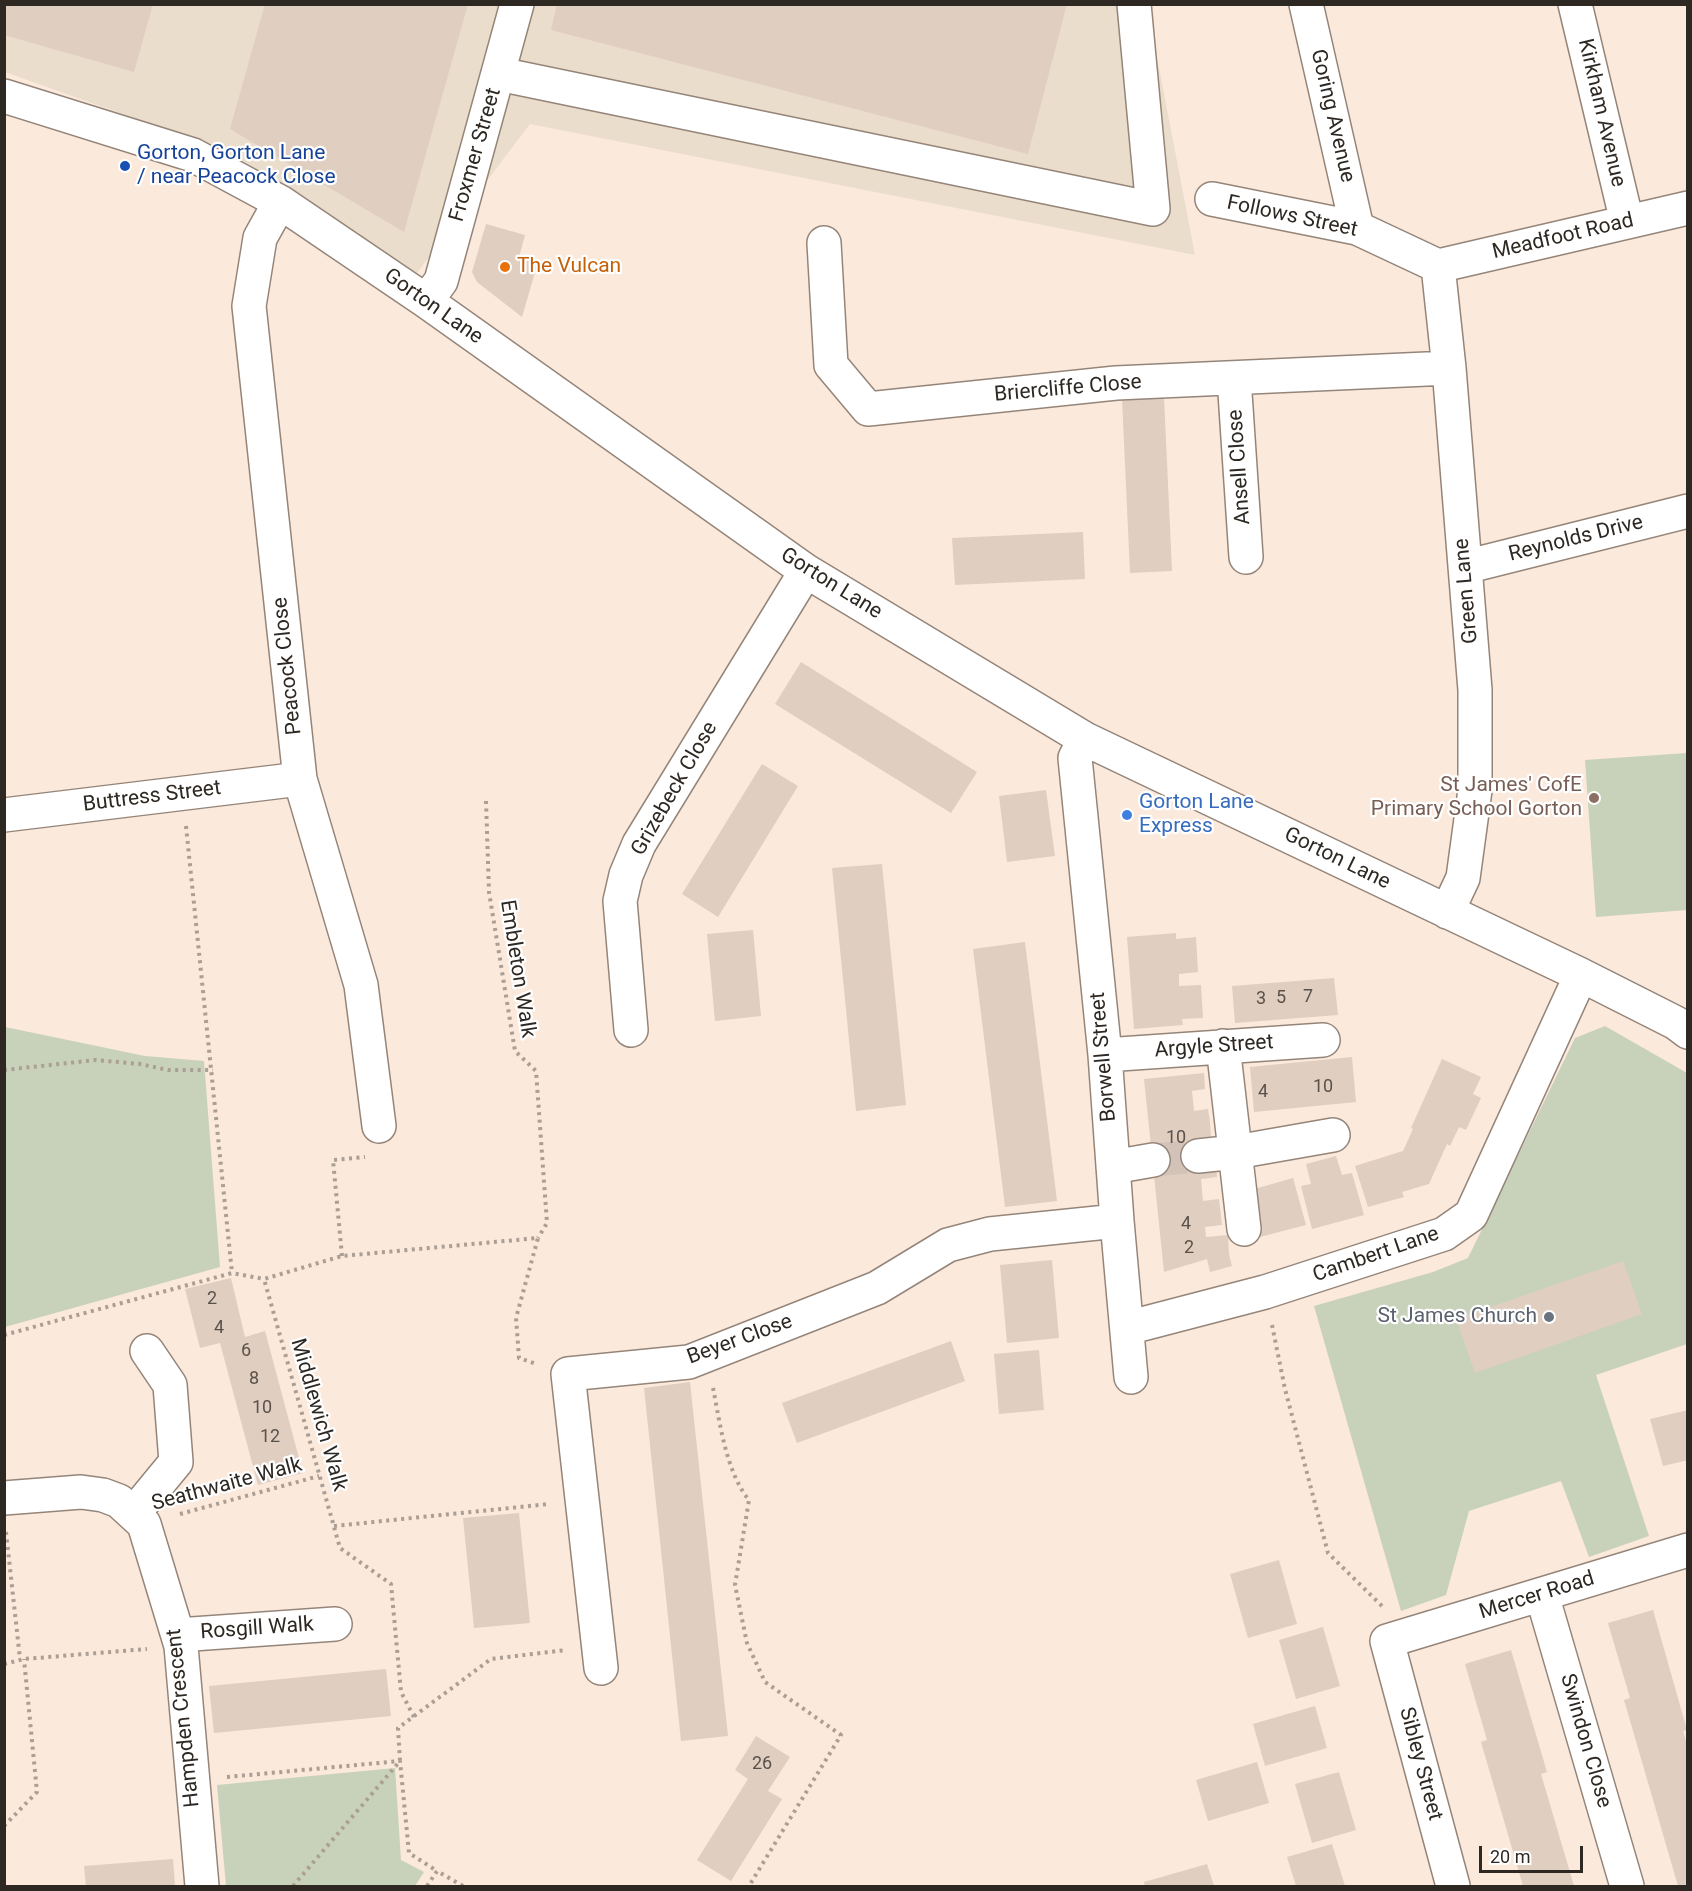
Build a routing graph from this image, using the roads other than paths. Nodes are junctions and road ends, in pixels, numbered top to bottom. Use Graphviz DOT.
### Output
graph roads {
  1 [pos="517,4"];
  2 [pos="1134,4"];
  3 [pos="1306,4"];
  4 [pos="1575,4"];
  5 [pos="499,74"];
  6 [pos="4,96"];
  7 [pos="1212,199"];
  8 [pos="280,202"];
  9 [pos="1688,208"];
  10 [pos="1627,222"];
  11 [pos="1357,228"];
  12 [pos="824,243"];
  13 [pos="1438,266"];
  14 [pos="426,301"];
  15 [pos="1449,368"];
  16 [pos="1234,378"];
  17 [pos="1688,511"];
  18 [pos="1246,557"];
  19 [pos="1465,567"];
  20 [pos="806,571"];
  21 [pos="1085,739"];
  22 [pos="300,779"];
  23 [pos="4,815"];
  24 [pos="1447,912"];
  25 [pos="1581,975"];
  26 [pos="631,1030"];
  27 [pos="1688,1032"];
  28 [pos="1323,1040"];
  29 [pos="1223,1047"];
  30 [pos="1105,1055"];
  31 [pos="379,1126"];
  32 [pos="1333,1135"];
  33 [pos="1236,1152"];
  34 [pos="1198,1156"];
  35 [pos="1153,1160"];
  36 [pos="1113,1167"];
  37 [pos="1117,1221"];
  38 [pos="1244,1229"];
  39 [pos="1127,1328"];
  40 [pos="147,1351"];
  41 [pos="1131,1377"];
  42 [pos="4,1498"];
  43 [pos="139,1518"];
  44 [pos="1687,1551"];
  45 [pos="1542,1595"];
  46 [pos="335,1624"];
  47 [pos="1399,1637"];
  48 [pos="179,1641"];
  49 [pos="600,1657"];
  50 [pos="202,1887"];
  51 [pos="1453,1887"];
  52 [pos="1627,1887"];
  1 -- 5 [label="street, Froxmer Street"];
  2 -- 5 [label="street"];
  3 -- 11 [label="street, Goring Avenue"];
  4 -- 10 [label="street, Kirkham Avenue"];
  5 -- 14 [label="street, Froxmer Street"];
  6 -- 8 [label="street, Gorton Lane"];
  7 -- 11 [label="street, Follows Street"];
  8 -- 14 [label="street, Gorton Lane"];
  8 -- 22 [label="street, Peacock Close"];
  9 -- 10 [label="street, Meadfoot Road"];
  10 -- 13 [label="street, Meadfoot Road"];
  11 -- 13 [label="street, Follows Street"];
  12 -- 16 [label="street, Briercliffe Close"];
  13 -- 15 [label="street, Green Lane"];
  14 -- 20 [label="street, Gorton Lane"];
  15 -- 16 [label="street, Briercliffe Close"];
  15 -- 19 [label="street, Green Lane"];
  16 -- 18 [label="street, Ansell Close"];
  17 -- 19 [label="street, Reynolds Drive"];
  19 -- 24 [label="street, Green Lane"];
  20 -- 21 [label="street, Gorton Lane"];
  20 -- 26 [label="street, Grizebeck Close"];
  21 -- 24 [label="street, Gorton Lane"];
  21 -- 30 [label="street, Borwell Street"];
  22 -- 23 [label="street, Buttress Street"];
  22 -- 31 [label="street, Peacock Close"];
  24 -- 25 [label="street, Gorton Lane"];
  25 -- 27 [label="street, Gorton Lane"];
  25 -- 39 [label="street, Cambert Lane"];
  28 -- 29 [label="street, Argyle Street"];
  29 -- 30 [label="street, Argyle Street"];
  29 -- 33 [label="street"];
  30 -- 36 [label="street, Borwell Street"];
  32 -- 33 [label="street"];
  33 -- 34 [label="street"];
  33 -- 38 [label="street"];
  35 -- 36 [label="street"];
  36 -- 37 [label="street, Borwell Street"];
  37 -- 39 [label="street, Borwell Street"];
  37 -- 49 [label="street, Beyer Close"];
  39 -- 41 [label="street, Borwell Street"];
  40 -- 43 [label="street"];
  42 -- 43 [label="street"];
  43 -- 48 [label="street, Hampden Crescent"];
  44 -- 45 [label="street, Mercer Road"];
  45 -- 47 [label="street, Mercer Road"];
  45 -- 52 [label="street, Swindon Close"];
  46 -- 48 [label="street, Rosgill Walk"];
  47 -- 51 [label="street, Sibley Street"];
  48 -- 50 [label="street, Hampden Crescent"];
}
